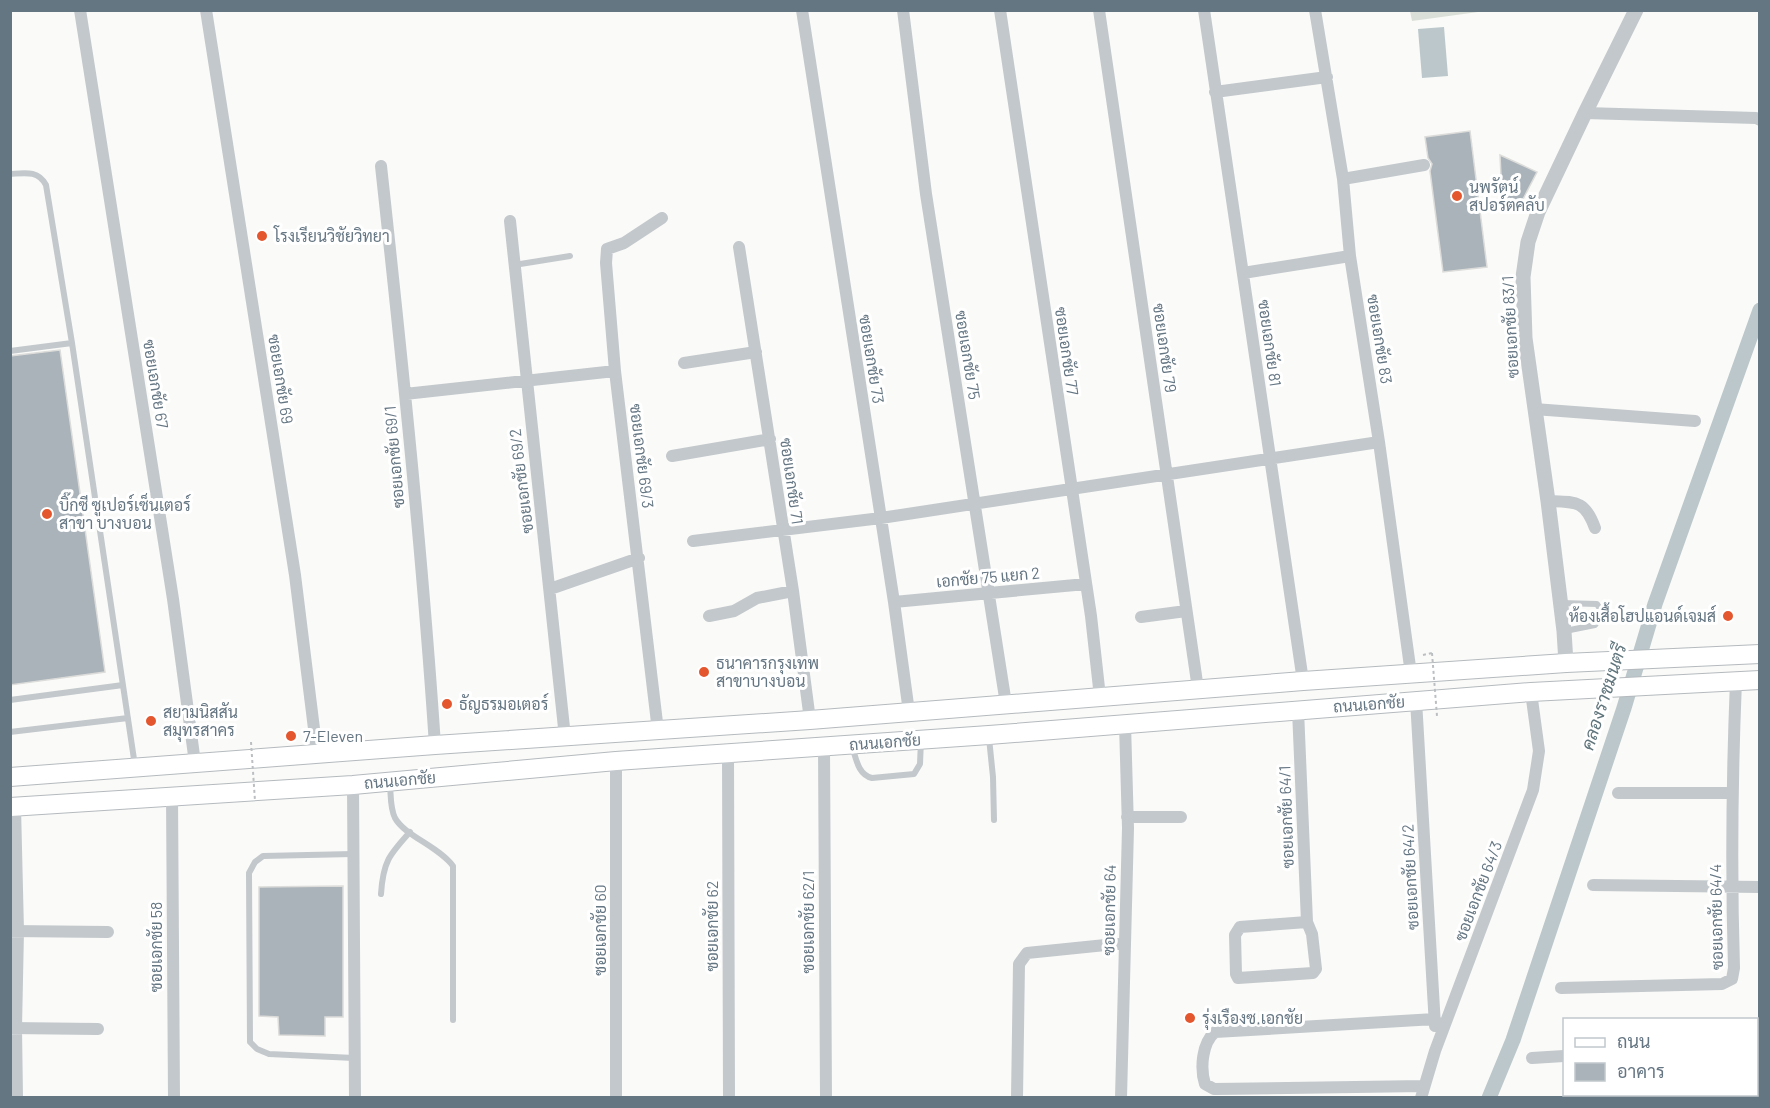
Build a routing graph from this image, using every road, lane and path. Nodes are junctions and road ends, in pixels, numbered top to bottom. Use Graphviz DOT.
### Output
graph roads {
  1 [pos="80,10"];
  2 [pos="206,10"];
  3 [pos="802,10"];
  4 [pos="903,10"];
  5 [pos="1000,10"];
  6 [pos="1099,10"];
  7 [pos="1204,10"];
  8 [pos="1315,10"];
  9 [pos="1636,10"];
  10 [pos="1327,77"];
  11 [pos="1215,92"];
  12 [pos="1585,112"];
  13 [pos="1760,120"];
  14 [pos="1424,165"];
  15 [pos="381,166"];
  16 [pos="10,174"];
  17 [pos="1343,179"];
  18 [pos="662,218"];
  19 [pos="510,221"];
  20 [pos="739,247"];
  21 [pos="570,256"];
  22 [pos="1350,256"];
  23 [pos="514,265"];
  24 [pos="1243,273"];
  25 [pos="72,343"];
  26 [pos="10,351"];
  27 [pos="756,352"];
  28 [pos="684,363"];
  29 [pos="615,371"];
  30 [pos="526,382"];
  31 [pos="405,394"];
  32 [pos="1534,409"];
  33 [pos="1695,421"];
  34 [pos="770,439"];
  35 [pos="1379,442"];
  36 [pos="672,456"];
  37 [pos="1269,459"];
  38 [pos="1167,474"];
  39 [pos="1071,487"];
  40 [pos="1548,501"];
  41 [pos="975,504"];
  42 [pos="880,518"];
  43 [pos="1595,528"];
  44 [pos="783,529"];
  45 [pos="693,541"];
  46 [pos="639,558"];
  47 [pos="1086,584"];
  48 [pos="550,589"];
  49 [pos="793,591"];
  50 [pos="987,593"];
  51 [pos="894,602"];
  52 [pos="1560,603"];
  53 [pos="1186,611"];
  54 [pos="709,616"];
  55 [pos="1141,617"];
  56 [pos="1564,631"];
  57 [pos="1432,653"];
  58 [pos="1760,654"];
  59 [pos="1566,663"];
  60 [pos="1411,674"];
  61 [pos="1760,680"];
  62 [pos="1303,681"];
  63 [pos="1736,681"];
  64 [pos="123,685"];
  65 [pos="1198,690"];
  66 [pos="1531,692"];
  67 [pos="1100,697"];
  68 [pos="10,700"];
  69 [pos="1060,700"];
  70 [pos="1416,700"];
  71 [pos="1006,704"];
  72 [pos="1298,710"];
  73 [pos="909,712"];
  74 [pos="1437,716"];
  75 [pos="128,718"];
  76 [pos="810,720"];
  77 [pos="1125,724"];
  78 [pos="1063,729"];
  79 [pos="658,731"];
  80 [pos="10,732"];
  81 [pos="989,735"];
  82 [pos="565,737"];
  83 [pos="921,740"];
  84 [pos="251,742"];
  85 [pos="435,745"];
  86 [pos="851,745"];
  87 [pos="824,747"];
  88 [pos="317,753"];
  89 [pos="728,754"];
  90 [pos="616,762"];
  91 [pos="195,763"];
  92 [pos="135,768"];
  93 [pos="10,777"];
  94 [pos="389,781"];
  95 [pos="353,785"];
  96 [pos="1618,793"];
  97 [pos="1732,793"];
  98 [pos="172,795"];
  99 [pos="255,801"];
  100 [pos="13,807"];
  101 [pos="1127,817"];
  102 [pos="1181,817"];
  103 [pos="994,820"];
  104 [pos="410,832"];
  105 [pos="353,854"];
  106 [pos="1593,885"];
  107 [pos="1731,887"];
  108 [pos="1760,887"];
  109 [pos="381,894"];
  110 [pos="1307,922"];
  111 [pos="14,931"];
  112 [pos="108,932"];
  113 [pos="1125,943"];
  114 [pos="1561,988"];
  115 [pos="1435,1019"];
  116 [pos="453,1020"];
  117 [pos="13,1028"];
  118 [pos="98,1029"];
  119 [pos="1435,1051"];
  120 [pos="1563,1056"];
  121 [pos="355,1058"];
  122 [pos="1532,1058"];
  123 [pos="1423,1092"];
  124 [pos="17,1098"];
  125 [pos="174,1098"];
  126 [pos="355,1098"];
  127 [pos="616,1098"];
  128 [pos="729,1098"];
  129 [pos="826,1098"];
  130 [pos="1017,1098"];
  131 [pos="1121,1098"];
  1 -- 91 [label="street, ซอยเอกชัย 67"];
  2 -- 88 [label="street, ซอยเอกชัย 69"];
  3 -- 42 [label="street, ซอยเอกชัย 73"];
  4 -- 41 [label="street, ซอยเอกชัย 75"];
  5 -- 39 [label="street, ซอยเอกชัย 77"];
  6 -- 38 [label="street, ซอยเอกชัย 79"];
  7 -- 11 [label="street, ซอยเอกชัย 81"];
  8 -- 10 [label="street, ซอยเอกชัย 83"];
  9 -- 12 [label="street, ซอยเอกชัย 83/1"];
  10 -- 11 [label="street"];
  10 -- 17 [label="street, ซอยเอกชัย 83"];
  11 -- 24 [label="street, ซอยเอกชัย 81"];
  12 -- 13 [label="street"];
  12 -- 32 [label="street, ซอยเอกชัย 83/1"];
  14 -- 17 [label="street"];
  15 -- 31 [label="street, ซอยเอกชัย 69/1"];
  16 -- 25 [label="lane"];
  17 -- 22 [label="street, ซอยเอกชัย 83"];
  18 -- 29 [label="street, ซอยเอกชัย 69/3"];
  19 -- 23 [label="street, ซอยเอกชัย 69/2"];
  20 -- 27 [label="street, ซอยเอกชัย 71"];
  21 -- 23 [label="lane"];
  22 -- 24 [label="street"];
  22 -- 35 [label="street, ซอยเอกชัย 83"];
  23 -- 30 [label="street, ซอยเอกชัย 69/2"];
  24 -- 37 [label="street, ซอยเอกชัย 81"];
  25 -- 26 [label="lane"];
  25 -- 64 [label="lane"];
  27 -- 28 [label="street"];
  27 -- 34 [label="street, ซอยเอกชัย 71"];
  29 -- 30 [label="street"];
  29 -- 46 [label="street, ซอยเอกชัย 69/3"];
  30 -- 31 [label="street"];
  30 -- 48 [label="street, ซอยเอกชัย 69/2"];
  31 -- 85 [label="street, ซอยเอกชัย 69/1"];
  32 -- 33 [label="street"];
  32 -- 40 [label="street, ซอยเอกชัย 83/1"];
  34 -- 36 [label="street"];
  34 -- 44 [label="street, ซอยเอกชัย 71"];
  35 -- 37 [label="street"];
  35 -- 60 [label="street, ซอยเอกชัย 83"];
  37 -- 38 [label="street"];
  37 -- 62 [label="street, ซอยเอกชัย 81"];
  38 -- 39 [label="street"];
  38 -- 53 [label="street, ซอยเอกชัย 79"];
  39 -- 41 [label="street"];
  39 -- 47 [label="street, ซอยเอกชัย 77"];
  40 -- 43 [label="street"];
  40 -- 52 [label="street, ซอยเอกชัย 83/1"];
  41 -- 42 [label="street"];
  41 -- 50 [label="street, ซอยเอกชัย 75"];
  42 -- 44 [label="street"];
  42 -- 51 [label="street, ซอยเอกชัย 73"];
  44 -- 45 [label="street"];
  44 -- 49 [label="street, ซอยเอกชัย 71"];
  46 -- 48 [label="street"];
  46 -- 79 [label="street, ซอยเอกชัย 69/3"];
  47 -- 50 [label="street, เอกชัย 75 แยก 2"];
  47 -- 67 [label="street, ซอยเอกชัย 77"];
  48 -- 82 [label="street, ซอยเอกชัย 69/2"];
  49 -- 54 [label="street"];
  49 -- 76 [label="street, ซอยเอกชัย 71"];
  50 -- 51 [label="street, เอกชัย 75 แยก 2"];
  50 -- 71 [label="street, ซอยเอกชัย 75"];
  51 -- 73 [label="street, ซอยเอกชัย 73"];
  52 -- 56 [label="street, ซอยเอกชัย 83/1"];
  52 -- 56 [label="lane"];
  53 -- 55 [label="street"];
  53 -- 65 [label="street, ซอยเอกชัย 79"];
  56 -- 59 [label="street, ซอยเอกชัย 83/1"];
  57 -- 74 [label="path, bridge"];
  58 -- 59 [label="main road, ถนนเอกชัย"];
  59 -- 60 [label="main road, ถนนเอกชัย"];
  60 -- 62 [label="main road, ถนนเอกชัย"];
  61 -- 63 [label="main road, ถนนเอกชัย"];
  62 -- 65 [label="main road, ถนนเอกชัย"];
  63 -- 66 [label="main road, ถนนเอกชัย"];
  63 -- 97 [label="street, ซอยเอกชัย 64/4"];
  64 -- 68 [label="lane"];
  64 -- 75 [label="lane"];
  65 -- 67 [label="main road, ถนนเอกชัย"];
  66 -- 70 [label="main road, ถนนเอกชัย"];
  66 -- 119 [label="street, ซอยเอกชัย 64/3"];
  67 -- 69 [label="main road, ถนนเอกชัย"];
  69 -- 71 [label="main road, ถนนเอกชัย"];
  69 -- 78 [label="main road"];
  70 -- 72 [label="main road, ถนนเอกชัย"];
  70 -- 115 [label="street, ซอยเอกชัย 64/2"];
  71 -- 73 [label="main road, ถนนเอกชัย"];
  72 -- 77 [label="main road, ถนนเอกชัย"];
  72 -- 110 [label="street, ซอยเอกชัย 64/1"];
  73 -- 76 [label="main road, ถนนเอกชัย"];
  75 -- 80 [label="lane"];
  75 -- 92 [label="lane"];
  76 -- 79 [label="main road, ถนนเอกชัย"];
  77 -- 78 [label="main road, ถนนเอกชัย"];
  77 -- 101 [label="street, ซอยเอกชัย 64"];
  78 -- 81 [label="main road, ถนนเอกชัย"];
  79 -- 82 [label="main road, ถนนเอกชัย"];
  81 -- 83 [label="main road, ถนนเอกชัย"];
  81 -- 103 [label="lane"];
  82 -- 85 [label="main road, ถนนเอกชัย"];
  83 -- 86 [label="main road, ถนนเอกชัย"];
  83 -- 86 [label="lane"];
  84 -- 99 [label="path, bridge"];
  85 -- 88 [label="main road, ถนนเอกชัย"];
  86 -- 87 [label="main road, ถนนเอกชัย"];
  87 -- 89 [label="main road, ถนนเอกชัย"];
  87 -- 129 [label="street, ซอยเอกชัย 62/1"];
  88 -- 91 [label="main road, ถนนเอกชัย"];
  89 -- 90 [label="main road, ถนนเอกชัย"];
  89 -- 128 [label="street, ซอยเอกชัย 62"];
  90 -- 94 [label="main road, ถนนเอกชัย"];
  90 -- 127 [label="street, ซอยเอกชัย 60"];
  91 -- 92 [label="main road, ถนนเอกชัย"];
  92 -- 93 [label="main road, ถนนเอกชัย"];
  94 -- 95 [label="main road, ถนนเอกชัย"];
  94 -- 104 [label="lane"];
  95 -- 98 [label="main road, ถนนเอกชัย"];
  95 -- 105 [label="street"];
  96 -- 97 [label="street"];
  97 -- 107 [label="street, ซอยเอกชัย 64/4"];
  98 -- 100 [label="main road, ถนนเอกชัย"];
  98 -- 125 [label="street, ซอยเอกชัย 58"];
  100 -- 111 [label="street"];
  101 -- 102 [label="street"];
  101 -- 113 [label="street, ซอยเอกชัย 64"];
  104 -- 109 [label="lane"];
  104 -- 116 [label="lane"];
  105 -- 121 [label="street"];
  105 -- 121 [label="lane"];
  106 -- 107 [label="street"];
  107 -- 108 [label="street"];
  107 -- 114 [label="street, ซอยเอกชัย 64/4"];
  110 -- 110 [label="street, ซอยเอกชัย 64/1"];
  111 -- 112 [label="street"];
  111 -- 117 [label="street"];
  113 -- 130 [label="street"];
  113 -- 131 [label="street, ซอยเอกชัย 64"];
  115 -- 119 [label="street, ซอยเอกชัย 64/2"];
  115 -- 123 [label="street"];
  117 -- 118 [label="street"];
  117 -- 124 [label="street"];
  119 -- 123 [label="street, ซอยเอกชัย 64/3"];
  120 -- 122 [label="street"];
  121 -- 126 [label="street"];
}
